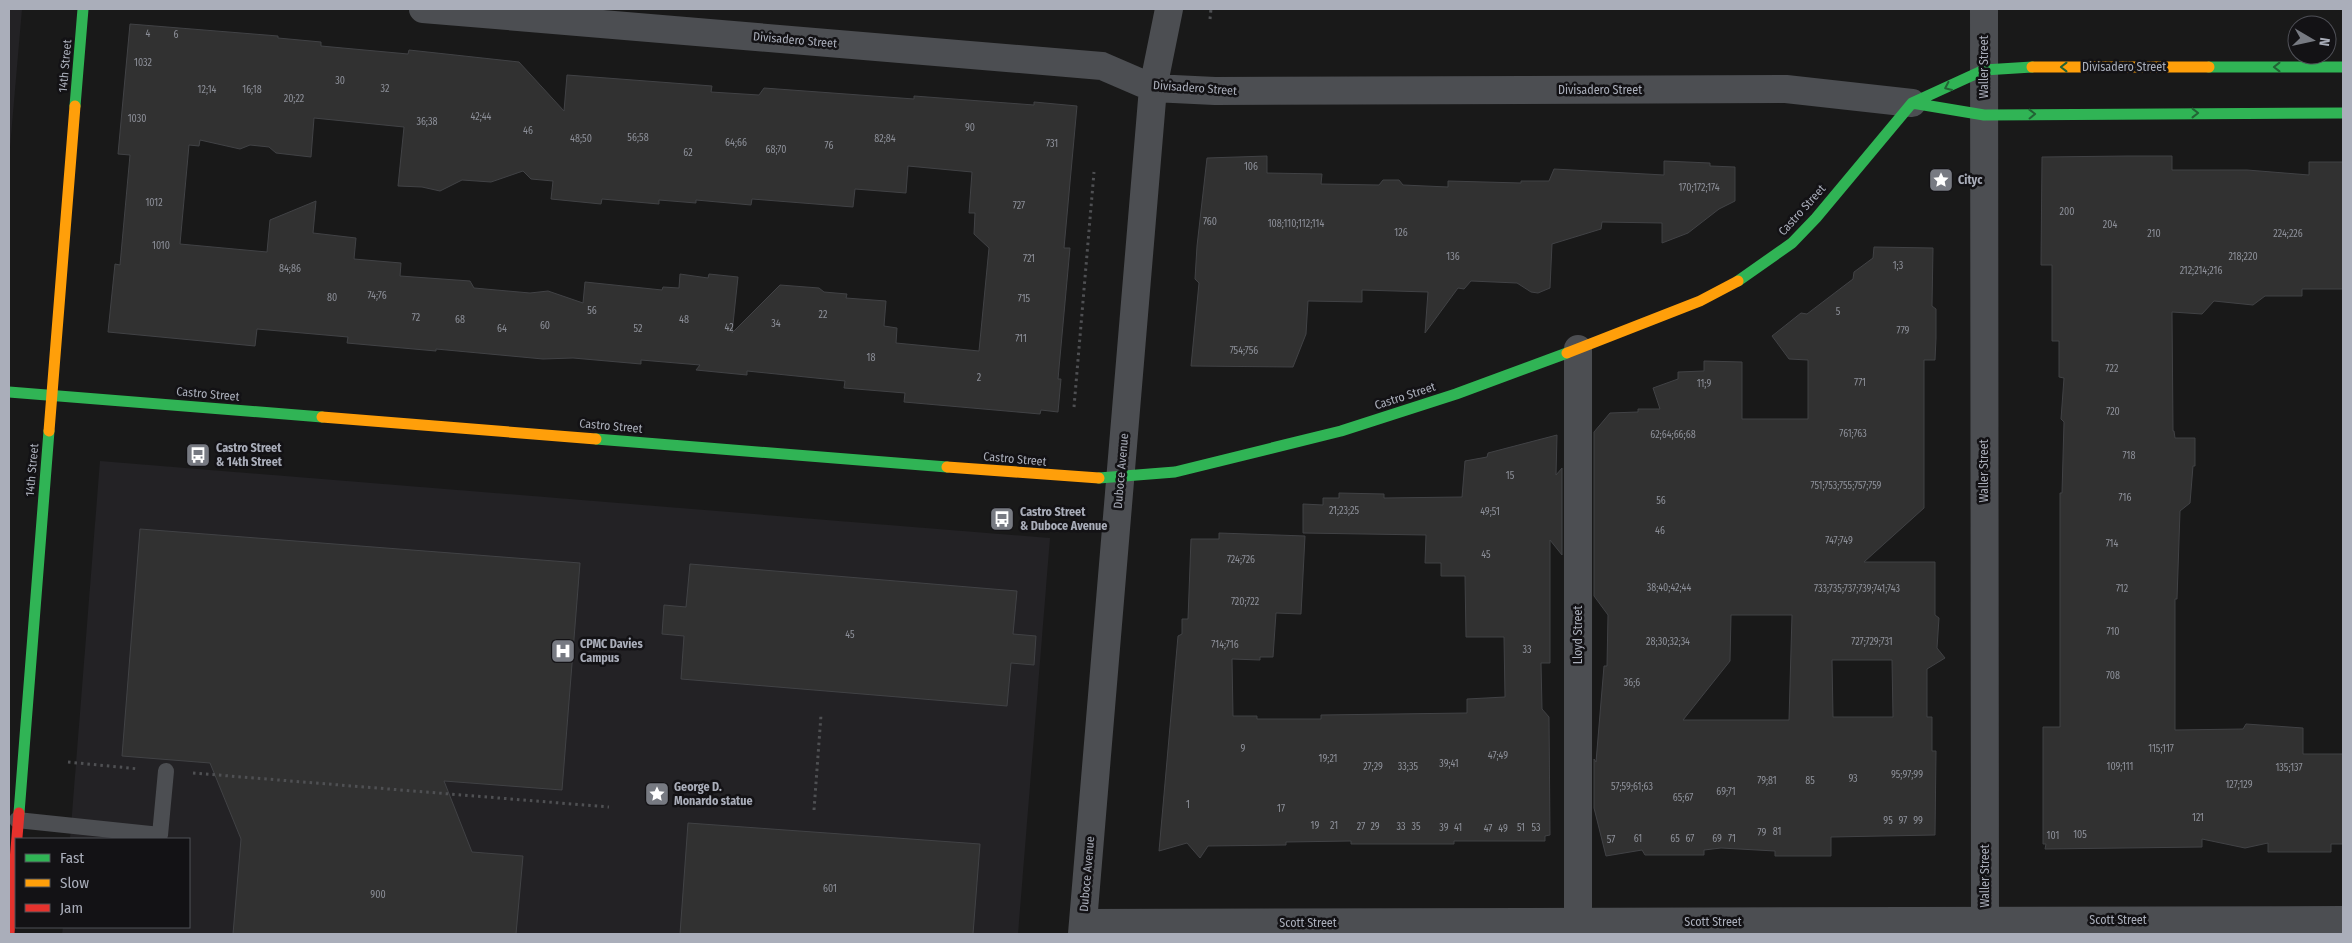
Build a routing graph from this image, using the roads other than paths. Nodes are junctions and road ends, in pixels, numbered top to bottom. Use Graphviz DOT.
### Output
graph roads {
  1 [pos="83,9"];
  2 [pos="423,9"];
  3 [pos="1169,9"];
  4 [pos="1984,9"];
  5 [pos="2343,66"];
  6 [pos="1984,70"];
  7 [pos="1153,88"];
  8 [pos="1912,103"];
  9 [pos="2343,113"];
  10 [pos="1984,114"];
  11 [pos="1578,349"];
  12 [pos="9,392"];
  13 [pos="52,395"];
  14 [pos="1120,479"];
  15 [pos="166,771"];
  16 [pos="17,820"];
  17 [pos="16,838"];
  18 [pos="15,848"];
  19 [pos="2343,920"];
  20 [pos="1578,921"];
  21 [pos="1985,927"];
  22 [pos="1468,928"];
  23 [pos="1082,929"];
  24 [pos="9,933"];
  1 -- 13 [label="main road, 14th Street"];
  2 -- 7 [label="street, Divisadero Street"];
  3 -- 7 [label="street, Duboce Avenue"];
  4 -- 6 [label="street, Waller Street"];
  5 -- 6 [label="main road, Divisadero Street, one-way"];
  6 -- 8 [label="main road, Divisadero Street, one-way"];
  6 -- 10 [label="street, Waller Street"];
  7 -- 8 [label="street, Divisadero Street"];
  7 -- 14 [label="street, Duboce Avenue"];
  8 -- 10 [label="main road, Divisadero Street"];
  8 -- 11 [label="main road, Castro Street"];
  10 -- 9 [label="main road, Divisadero Street, one-way"];
  10 -- 21 [label="street, Waller Street"];
  11 -- 14 [label="main road, Castro Street"];
  11 -- 20 [label="street, Lloyd Street"];
  12 -- 13 [label="main road, Castro Street"];
  13 -- 14 [label="main road, Castro Street"];
  13 -- 16 [label="main road, 14th Street"];
  14 -- 23 [label="street, Duboce Avenue"];
  15 -- 16 [label="lane"];
  16 -- 17 [label="main road, 14th Street"];
  18 -- 24 [label="main road, 14th Street"];
  19 -- 21 [label="street, Scott Street"];
  20 -- 21 [label="street, Scott Street"];
  20 -- 22 [label="street, Scott Street"];
  22 -- 23 [label="street, Scott Street"];
}
